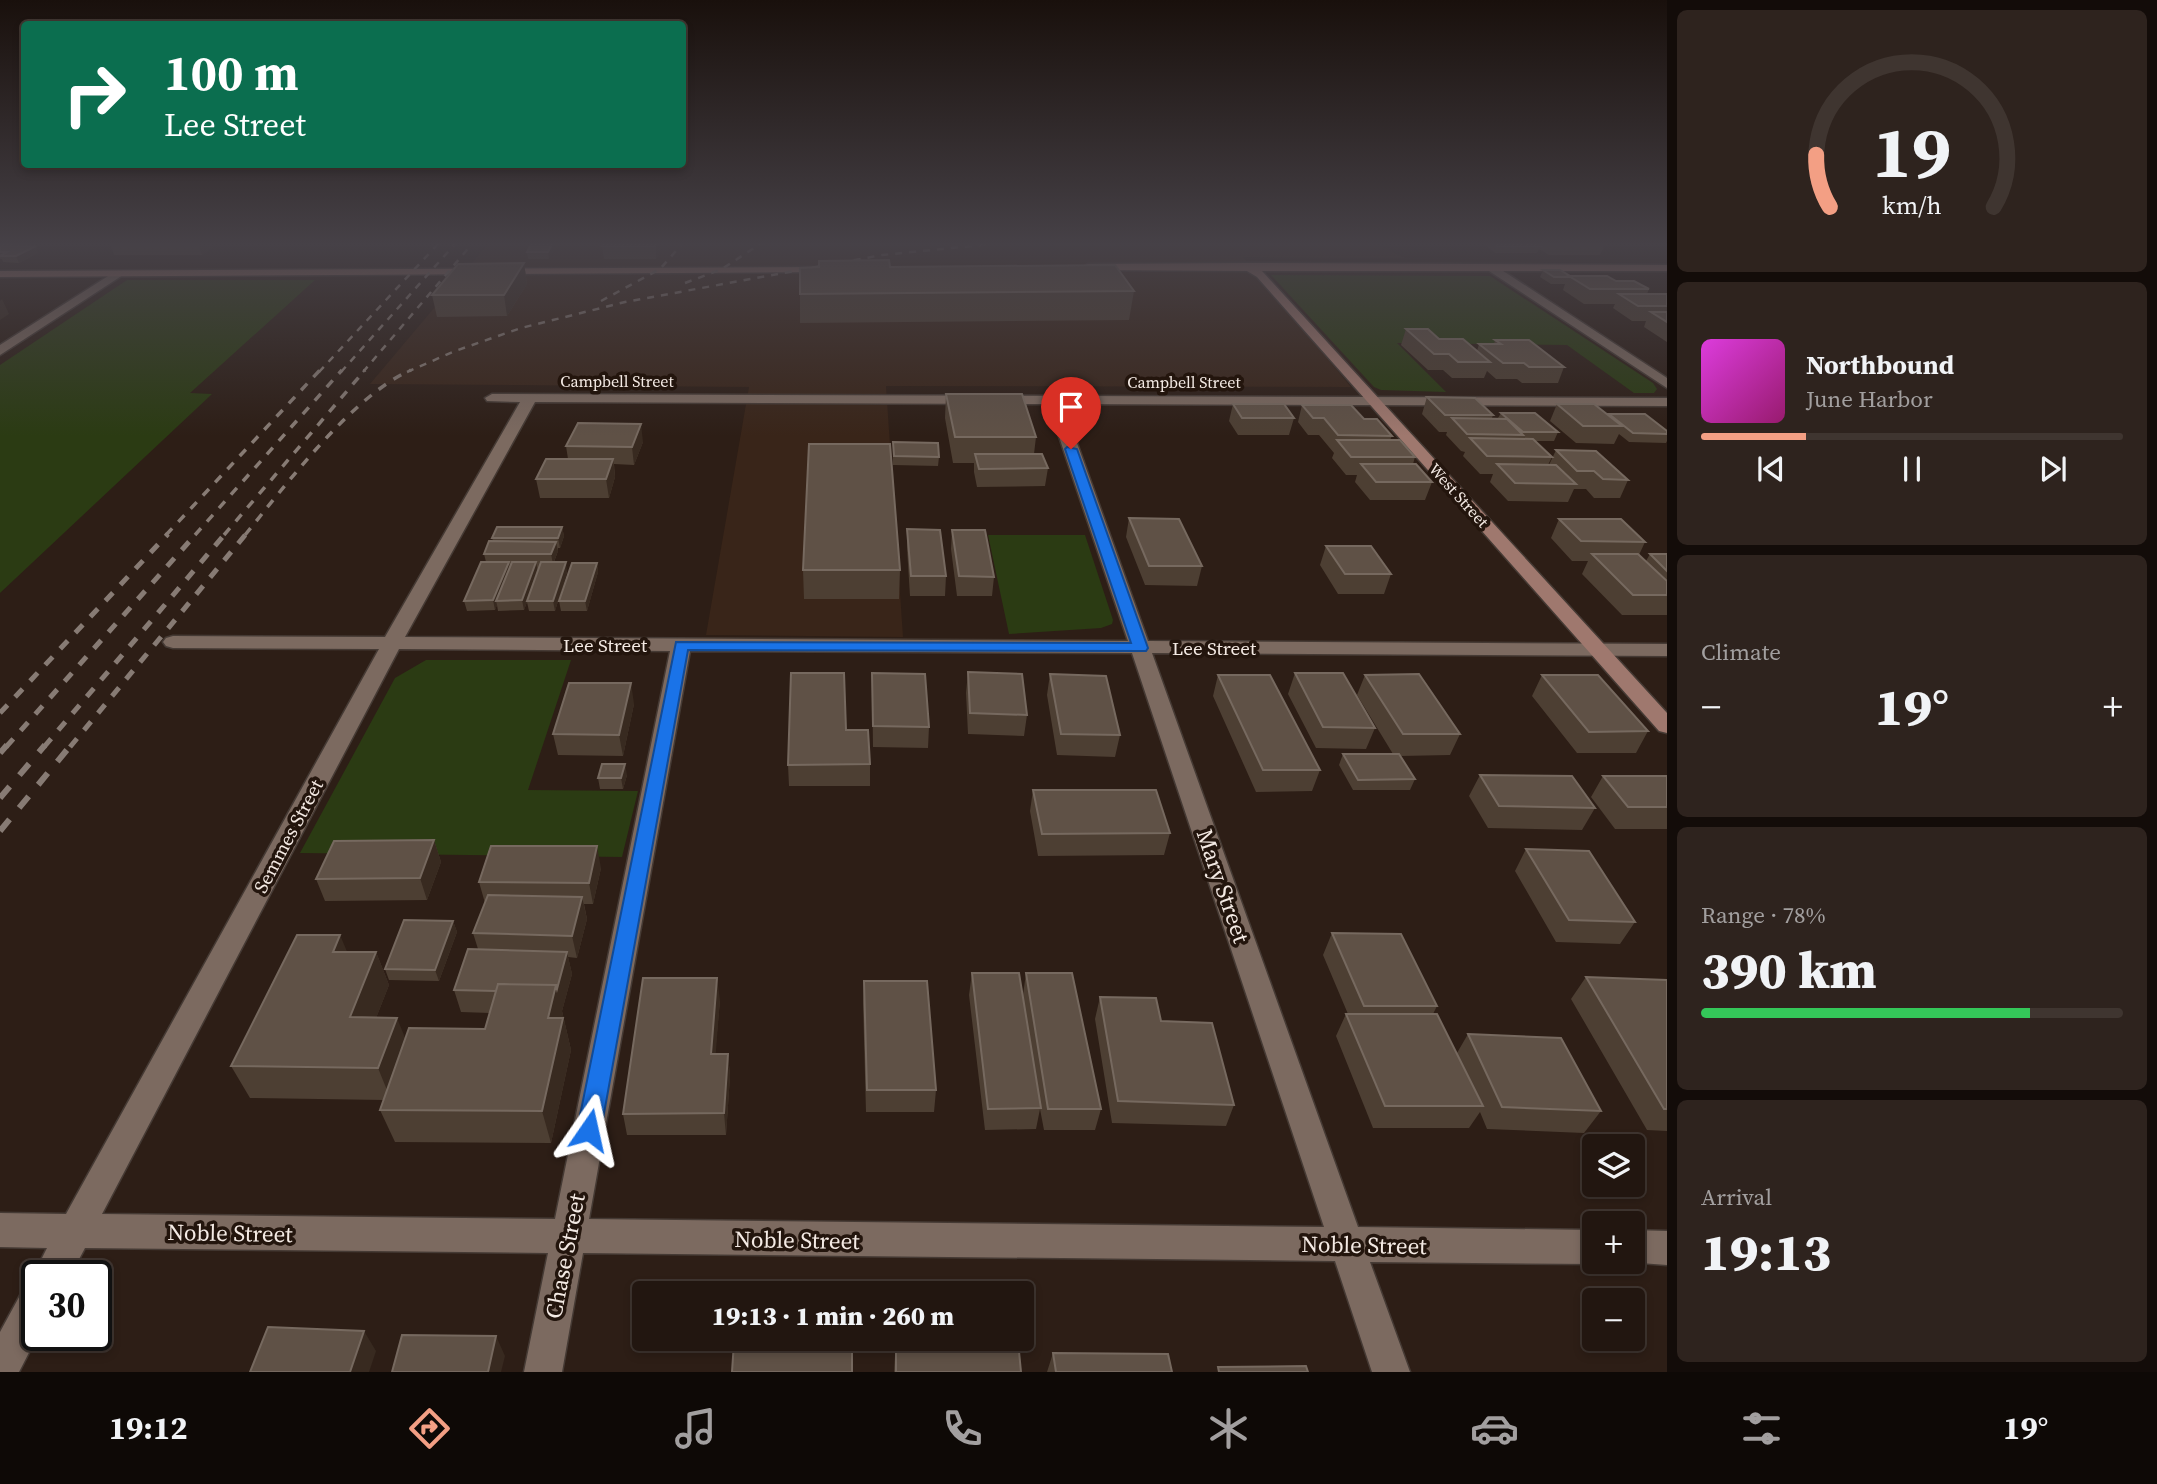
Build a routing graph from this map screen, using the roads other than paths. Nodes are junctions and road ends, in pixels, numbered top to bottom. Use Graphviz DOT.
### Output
graph roads {
  1 [pos="66,308"];
  2 [pos="1291,308"];
  3 [pos="1552,308"];
  4 [pos="0,351"];
  5 [pos="1667,384"];
  6 [pos="492,398"];
  7 [pos="530,398"];
  8 [pos="1054,400"];
  9 [pos="1374,401"];
  10 [pos="1667,402"];
  11 [pos="173,642"];
  12 [pos="393,643"];
  13 [pos="681,645"];
  14 [pos="1140,648"];
  15 [pos="1598,650"];
  16 [pos="1667,650"];
  17 [pos="1667,726"];
  18 [pos="0,1230"];
  19 [pos="75,1231"];
  20 [pos="569,1237"];
  21 [pos="1347,1245"];
  22 [pos="1582,1247"];
  23 [pos="1645,1247"];
  24 [pos="1667,1248"];
  25 [pos="60,1260"];
  26 [pos="21,1330"];
  27 [pos="0,1369"];
  28 [pos="543,1372"];
  29 [pos="1391,1372"];
  1 -- 4 [label="street"];
  2 -- 9 [label="main road, West Street"];
  3 -- 5 [label="street"];
  6 -- 7 [label="street, Campbell Street"];
  7 -- 8 [label="street, Campbell Street"];
  7 -- 12 [label="street, Semmes Street"];
  8 -- 9 [label="street, Campbell Street"];
  8 -- 14 [label="street, Mary Street"];
  9 -- 10 [label="street, Campbell Street"];
  9 -- 15 [label="main road, West Street"];
  11 -- 12 [label="street, Lee Street"];
  12 -- 13 [label="street, Lee Street"];
  12 -- 19 [label="street, Semmes Street"];
  13 -- 14 [label="street, Lee Street"];
  13 -- 20 [label="street, Chase Street"];
  14 -- 15 [label="street, Lee Street"];
  14 -- 21 [label="street, Mary Street"];
  15 -- 16 [label="street, Lee Street"];
  15 -- 17 [label="main road, West Street"];
  18 -- 19 [label="street, Noble Street"];
  19 -- 20 [label="street, Noble Street"];
  19 -- 25 [label="street, Semmes Street"];
  20 -- 21 [label="street, Noble Street"];
  20 -- 28 [label="street, Chase Street"];
  21 -- 22 [label="street, Noble Street"];
  21 -- 29 [label="street, Mary Street"];
  23 -- 24 [label="street"];
  26 -- 27 [label="street"];
}
